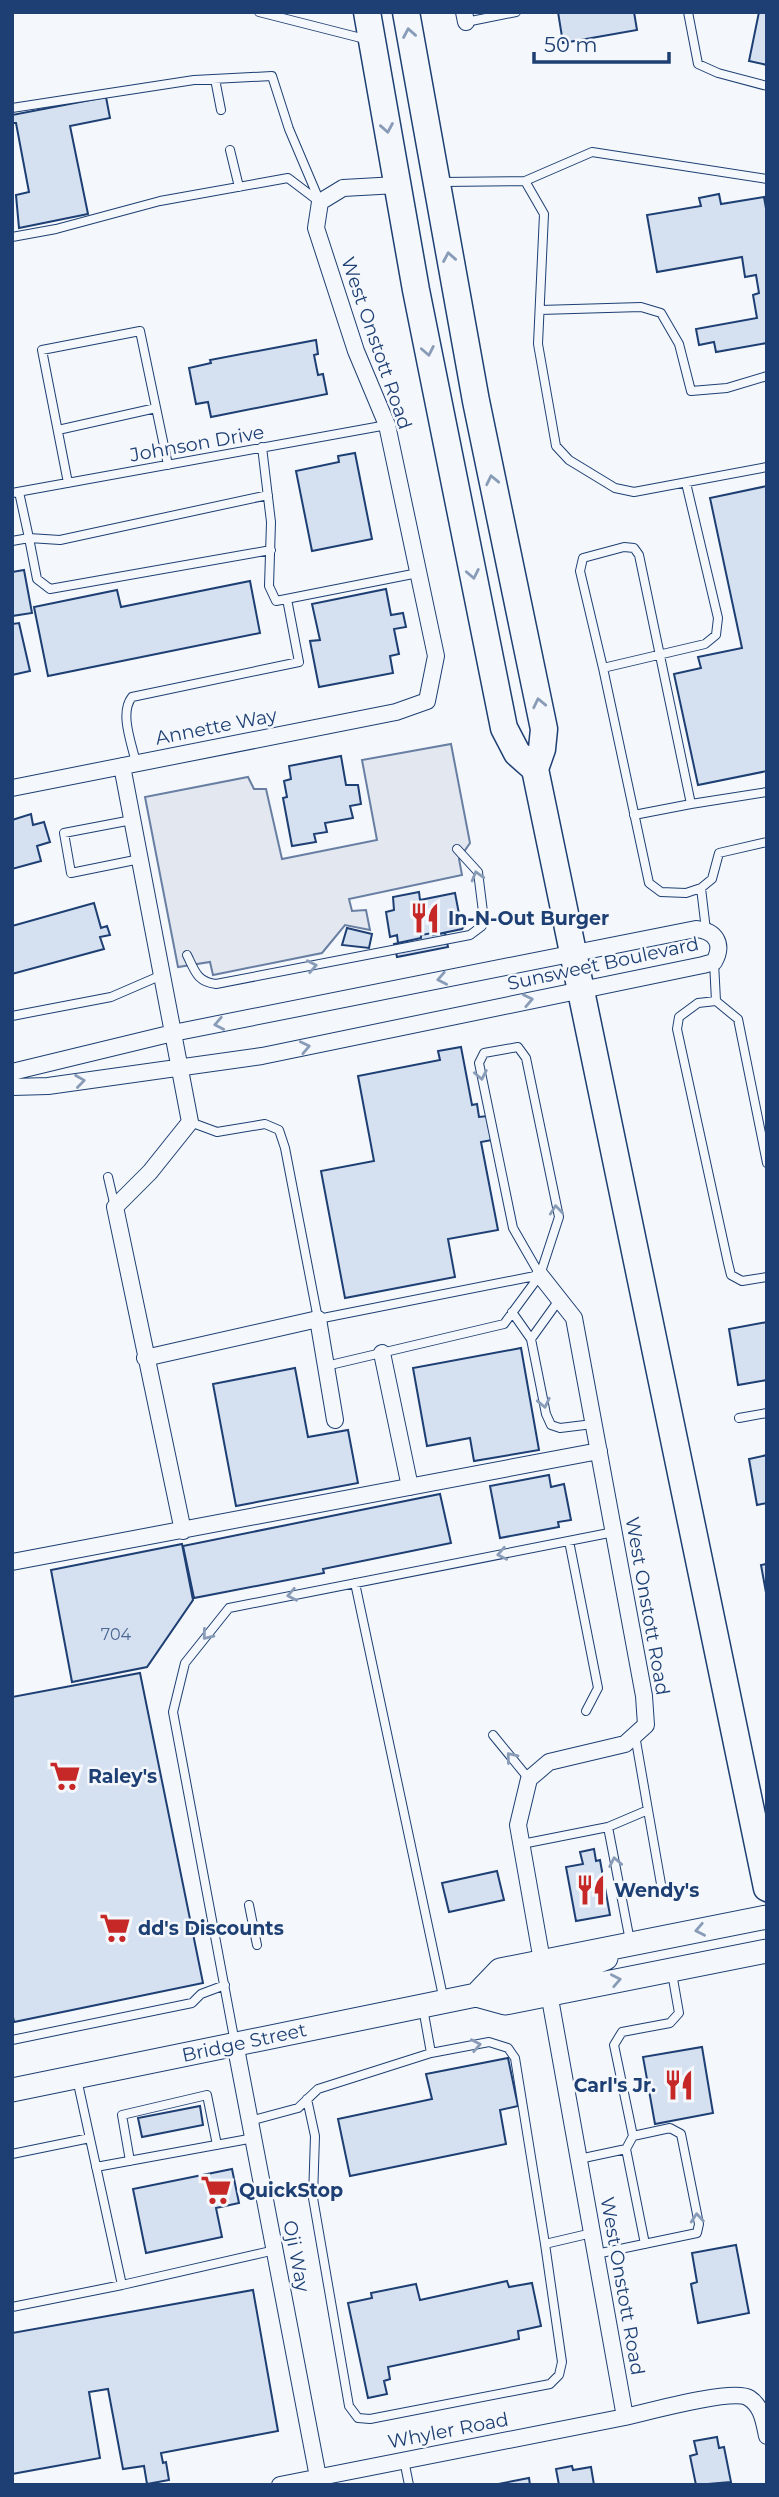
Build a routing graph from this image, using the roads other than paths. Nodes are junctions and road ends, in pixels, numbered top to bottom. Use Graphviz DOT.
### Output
graph roads {
  1 [pos="260,12"];
  2 [pos="367,12"];
  3 [pos="406,12"];
  4 [pos="516,12"];
  5 [pos="688,12"];
  6 [pos="465,17"];
  7 [pos="372,40"];
  8 [pos="215,79"];
  9 [pos="767,86"];
  10 [pos="12,108"];
  11 [pos="221,110"];
  12 [pos="230,150"];
  13 [pos="767,179"];
  14 [pos="525,181"];
  15 [pos="436,182"];
  16 [pos="397,185"];
  17 [pos="239,187"];
  18 [pos="320,202"];
  19 [pos="12,237"];
  20 [pos="540,310"];
  21 [pos="767,376"];
  22 [pos="156,408"];
  23 [pos="387,425"];
  24 [pos="58,430"];
  25 [pos="262,447"];
  26 [pos="168,465"];
  27 [pos="767,467"];
  28 [pos="68,483"];
  29 [pos="686,483"];
  30 [pos="16,492"];
  31 [pos="268,495"];
  32 [pos="29,538"];
  33 [pos="12,541"];
  34 [pos="271,550"];
  35 [pos="418,573"];
  36 [pos="287,599"];
  37 [pos="660,654"];
  38 [pos="603,668"];
  39 [pos="427,701"];
  40 [pos="129,764"];
  41 [pos="534,769"];
  42 [pos="12,788"];
  43 [pos="767,792"];
  44 [pos="691,804"];
  45 [pos="634,815"];
  46 [pos="132,820"];
  47 [pos="767,842"];
  48 [pos="457,849"];
  49 [pos="140,859"];
  50 [pos="701,888"];
  51 [pos="706,930"];
  52 [pos="571,953"];
  53 [pos="187,955"];
  54 [pos="714,962"];
  55 [pos="162,975"];
  56 [pos="579,990"];
  57 [pos="716,1001"];
  58 [pos="12,1016"];
  59 [pos="173,1033"];
  60 [pos="179,1067"];
  61 [pos="12,1072"];
  62 [pos="12,1087"];
  63 [pos="190,1122"];
  64 [pos="767,1163"];
  65 [pos="108,1177"];
  66 [pos="115,1207"];
  67 [pos="540,1275"];
  68 [pos="767,1277"];
  69 [pos="559,1300"];
  70 [pos="512,1312"];
  71 [pos="318,1319"];
  72 [pos="531,1339"];
  73 [pos="382,1353"];
  74 [pos="145,1358"];
  75 [pos="326,1366"];
  76 [pos="767,1413"];
  77 [pos="739,1418"];
  78 [pos="335,1420"];
  79 [pos="593,1424"];
  80 [pos="598,1451"];
  81 [pos="410,1487"];
  82 [pos="183,1531"];
  83 [pos="614,1532"];
  84 [pos="569,1541"];
  85 [pos="12,1562"];
  86 [pos="355,1583"];
  87 [pos="586,1711"];
  88 [pos="493,1735"];
  89 [pos="635,1735"];
  90 [pos="529,1779"];
  91 [pos="648,1810"];
  92 [pos="608,1828"];
  93 [pos="522,1844"];
  94 [pos="661,1884"];
  95 [pos="767,1888"];
  96 [pos="249,1905"];
  97 [pos="767,1917"];
  98 [pos="631,1944"];
  99 [pos="257,1945"];
  100 [pos="767,1951"];
  101 [pos="542,1961"];
  102 [pos="672,1969"];
  103 [pos="225,1985"];
  104 [pos="549,1993"];
  105 [pos="481,1997"];
  106 [pos="433,2004"];
  107 [pos="12,2040"];
  108 [pos="236,2043"];
  109 [pos="431,2053"];
  110 [pos="76,2076"];
  111 [pos="12,2090"];
  112 [pos="307,2099"];
  113 [pos="250,2121"];
  114 [pos="633,2136"];
  115 [pos="90,2138"];
  116 [pos="254,2138"];
  117 [pos="217,2145"];
  118 [pos="626,2149"];
  119 [pos="12,2154"];
  120 [pos="579,2159"];
  121 [pos="130,2161"];
  122 [pos="96,2167"];
  123 [pos="592,2233"];
  124 [pos="545,2244"];
  125 [pos="645,2244"];
  126 [pos="275,2250"];
  127 [pos="596,2254"];
  128 [pos="122,2285"];
  129 [pos="12,2307"];
  130 [pos="625,2417"];
  131 [pos="767,2436"];
  132 [pos="404,2460"];
  133 [pos="319,2481"];
  134 [pos="280,2485"];
  135 [pos="409,2485"];
  1 -- 7 [label="lane"];
  2 -- 7 [label="highway"];
  15 -- 3 [label="highway, one-way"];
  4 -- 6 [label="lane"];
  5 -- 9 [label="lane"];
  7 -- 16 [label="highway, one-way"];
  8 -- 10 [label="lane"];
  8 -- 11 [label="lane"];
  8 -- 18 [label="lane"];
  12 -- 17 [label="lane"];
  13 -- 14 [label="lane"];
  14 -- 15 [label="lane"];
  14 -- 20 [label="lane"];
  41 -- 15 [label="highway, one-way"];
  16 -- 18 [label="street"];
  16 -- 41 [label="highway, one-way"];
  17 -- 18 [label="lane"];
  17 -- 19 [label="lane"];
  18 -- 23 [label="street, West Onstott Road"];
  20 -- 21 [label="lane"];
  20 -- 29 [label="lane"];
  22 -- 24 [label="lane"];
  22 -- 24 [label="lane"];
  22 -- 26 [label="lane"];
  23 -- 25 [label="lane, Johnson Drive"];
  23 -- 35 [label="street, West Onstott Road"];
  24 -- 28 [label="lane"];
  25 -- 26 [label="lane, Johnson Drive"];
  25 -- 31 [label="lane"];
  26 -- 28 [label="lane, Johnson Drive"];
  27 -- 29 [label="lane"];
  28 -- 30 [label="lane, Johnson Drive"];
  29 -- 37 [label="lane"];
  30 -- 32 [label="lane"];
  31 -- 32 [label="lane"];
  31 -- 34 [label="lane"];
  32 -- 33 [label="lane"];
  32 -- 34 [label="lane"];
  34 -- 36 [label="lane"];
  35 -- 36 [label="lane"];
  35 -- 39 [label="street, West Onstott Road"];
  36 -- 40 [label="lane"];
  37 -- 38 [label="lane"];
  37 -- 38 [label="lane"];
  37 -- 44 [label="lane"];
  38 -- 45 [label="lane"];
  39 -- 40 [label="street, Annette Way"];
  40 -- 42 [label="street, Annette Way"];
  40 -- 46 [label="street"];
  41 -- 52 [label="highway"];
  43 -- 44 [label="lane"];
  44 -- 45 [label="lane"];
  45 -- 50 [label="lane"];
  46 -- 49 [label="street"];
  46 -- 49 [label="lane"];
  47 -- 50 [label="lane"];
  53 -- 48 [label="lane, one-way"];
  49 -- 55 [label="street"];
  50 -- 51 [label="lane"];
  51 -- 52 [label="street, Sunsweet Boulevard"];
  51 -- 54 [label="street, Sunsweet Boulevard"];
  52 -- 56 [label="highway"];
  52 -- 59 [label="street, Sunsweet Boulevard, one-way"];
  54 -- 56 [label="street, Sunsweet Boulevard"];
  54 -- 57 [label="lane"];
  55 -- 58 [label="lane"];
  55 -- 59 [label="street"];
  60 -- 56 [label="street, Sunsweet Boulevard, one-way"];
  56 -- 95 [label="highway"];
  57 -- 64 [label="lane"];
  57 -- 68 [label="lane"];
  59 -- 60 [label="street"];
  59 -- 61 [label="street, Sunsweet Boulevard"];
  62 -- 60 [label="street, Sunsweet Boulevard, one-way"];
  60 -- 63 [label="street"];
  63 -- 66 [label="street"];
  63 -- 71 [label="lane"];
  65 -- 66 [label="lane"];
  66 -- 74 [label="street"];
  67 -- 67 [label="lane, one-way"];
  67 -- 69 [label="street, West Onstott Road"];
  67 -- 70 [label="lane"];
  67 -- 71 [label="lane"];
  69 -- 72 [label="lane"];
  69 -- 79 [label="street, West Onstott Road"];
  70 -- 72 [label="lane"];
  70 -- 73 [label="lane"];
  71 -- 74 [label="street"];
  71 -- 75 [label="street"];
  72 -- 79 [label="lane, one-way"];
  73 -- 75 [label="lane"];
  73 -- 81 [label="street"];
  74 -- 82 [label="street"];
  75 -- 78 [label="street"];
  76 -- 77 [label="lane"];
  79 -- 80 [label="street, West Onstott Road"];
  80 -- 81 [label="street"];
  80 -- 83 [label="street, West Onstott Road"];
  81 -- 82 [label="street"];
  82 -- 85 [label="street"];
  83 -- 84 [label="lane"];
  83 -- 89 [label="street, West Onstott Road"];
  84 -- 86 [label="lane, one-way"];
  84 -- 87 [label="lane"];
  86 -- 103 [label="lane, one-way"];
  86 -- 106 [label="lane"];
  90 -- 88 [label="lane, one-way"];
  89 -- 90 [label="street"];
  89 -- 91 [label="lane"];
  90 -- 93 [label="street"];
  91 -- 92 [label="lane"];
  91 -- 94 [label="lane"];
  92 -- 93 [label="lane"];
  98 -- 92 [label="lane, one-way"];
  93 -- 101 [label="street"];
  96 -- 99 [label="lane"];
  97 -- 98 [label="main road, one-way"];
  98 -- 101 [label="main road"];
  98 -- 104 [label="main road"];
  100 -- 102 [label="main road, Bridge Street"];
  101 -- 105 [label="main road"];
  104 -- 102 [label="main road, Bridge Street, one-way"];
  102 -- 114 [label="lane"];
  103 -- 107 [label="lane"];
  103 -- 108 [label="lane"];
  104 -- 105 [label="main road, Bridge Street"];
  104 -- 120 [label="street, West Onstott Road"];
  105 -- 106 [label="main road, Bridge Street"];
  106 -- 108 [label="main road, Bridge Street"];
  106 -- 109 [label="lane"];
  108 -- 110 [label="main road, Bridge Street"];
  108 -- 113 [label="street, Oji Way"];
  109 -- 112 [label="lane"];
  109 -- 124 [label="lane, one-way"];
  110 -- 111 [label="main road, Bridge Street"];
  110 -- 115 [label="lane"];
  112 -- 113 [label="lane"];
  112 -- 124 [label="lane"];
  113 -- 116 [label="street, Oji Way"];
  114 -- 118 [label="lane"];
  125 -- 114 [label="lane, one-way"];
  115 -- 119 [label="lane"];
  115 -- 122 [label="lane"];
  116 -- 117 [label="lane"];
  116 -- 126 [label="street, Oji Way"];
  117 -- 121 [label="lane"];
  117 -- 121 [label="lane"];
  118 -- 120 [label="lane"];
  118 -- 125 [label="lane"];
  120 -- 123 [label="street, West Onstott Road"];
  121 -- 122 [label="lane"];
  122 -- 128 [label="lane"];
  123 -- 124 [label="lane"];
  123 -- 127 [label="street, West Onstott Road"];
  125 -- 127 [label="lane"];
  126 -- 128 [label="lane"];
  126 -- 133 [label="street, Oji Way"];
  127 -- 130 [label="street, West Onstott Road"];
  128 -- 129 [label="lane"];
  130 -- 131 [label="street"];
  130 -- 132 [label="street, Whyler Road"];
  132 -- 133 [label="street, Whyler Road"];
  132 -- 135 [label="lane"];
  133 -- 134 [label="street, Whyler Road"];
}
